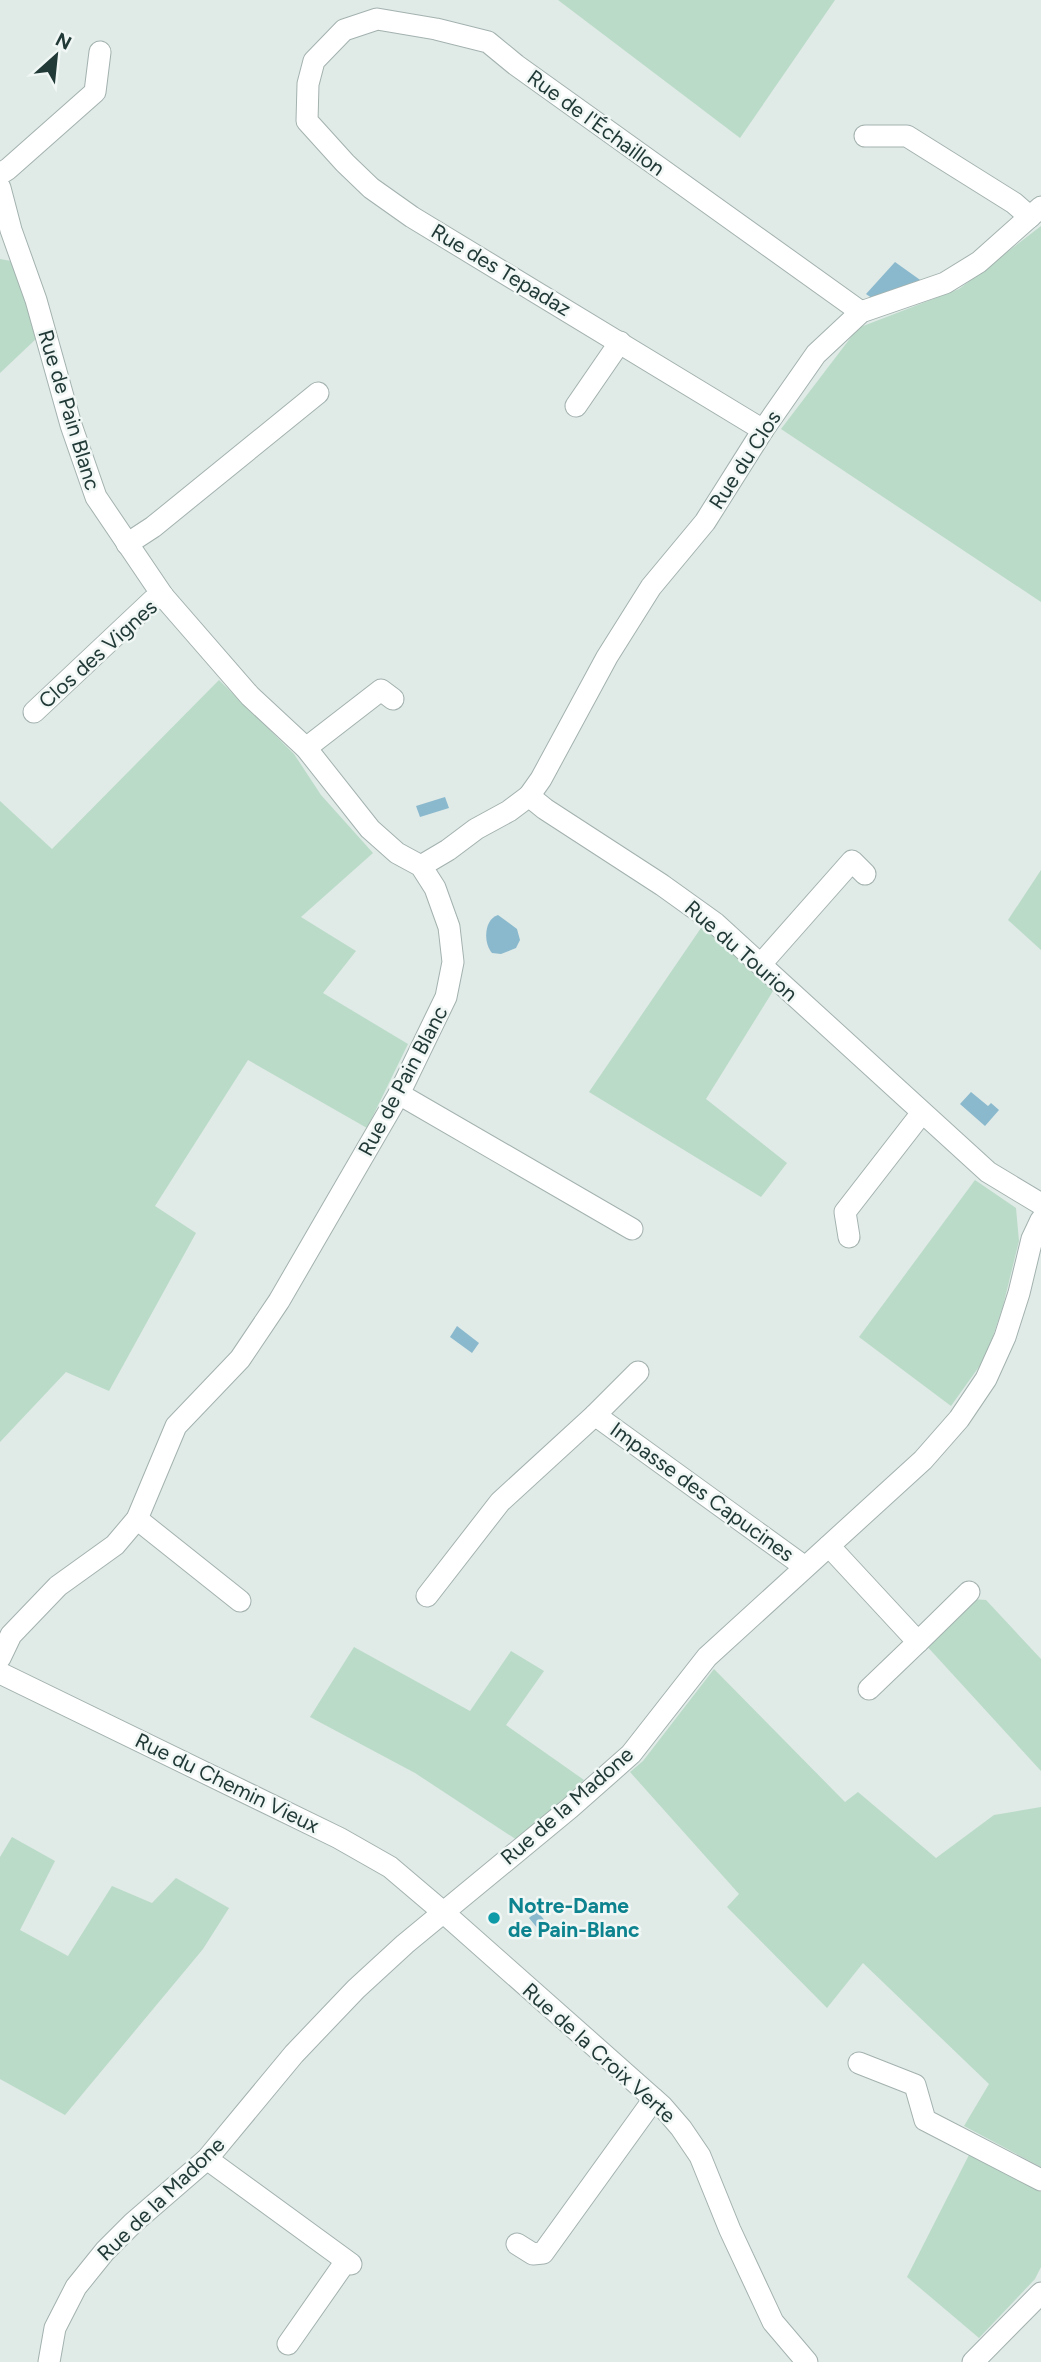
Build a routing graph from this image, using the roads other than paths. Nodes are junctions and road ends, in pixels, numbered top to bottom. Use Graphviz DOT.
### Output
graph roads {
  1 [pos="100,52"];
  2 [pos="314,61"];
  3 [pos="865,136"];
  4 [pos="0,174"];
  5 [pos="0,188"];
  6 [pos="1035,212"];
  7 [pos="6,233"];
  8 [pos="861,312"];
  9 [pos="620,342"];
  10 [pos="318,393"];
  11 [pos="576,406"];
  12 [pos="763,430"];
  13 [pos="127,544"];
  14 [pos="163,596"];
  15 [pos="393,699"];
  16 [pos="34,712"];
  17 [pos="306,748"];
  18 [pos="529,796"];
  19 [pos="421,866"];
  20 [pos="865,874"];
  21 [pos="761,964"];
  22 [pos="399,1094"];
  23 [pos="921,1114"];
  24 [pos="1041,1204"];
  25 [pos="1041,1220"];
  26 [pos="632,1229"];
  27 [pos="849,1237"];
  28 [pos="638,1372"];
  29 [pos="594,1415"];
  30 [pos="137,1519"];
  31 [pos="830,1546"];
  32 [pos="805,1567"];
  33 [pos="970,1592"];
  34 [pos="427,1596"];
  35 [pos="240,1601"];
  36 [pos="918,1642"];
  37 [pos="0,1658"];
  38 [pos="0,1673"];
  39 [pos="869,1689"];
  40 [pos="443,1912"];
  41 [pos="859,2063"];
  42 [pos="654,2099"];
  43 [pos="207,2159"];
  44 [pos="1041,2180"];
  45 [pos="517,2244"];
  46 [pos="1041,2293"];
  47 [pos="288,2344"];
  48 [pos="49,2362"];
  49 [pos="807,2362"];
  50 [pos="973,2362"];
  1 -- 4 [label="street"];
  2 -- 8 [label="street, Rue de l'Échaillon"];
  2 -- 9 [label="street, Rue des Tepadaz"];
  3 -- 6 [label="street"];
  5 -- 7 [label="street, Rue de Pain Blanc"];
  6 -- 8 [label="street, Rue du Clos"];
  7 -- 13 [label="street, Rue de Pain Blanc"];
  8 -- 12 [label="street, Rue du Clos"];
  9 -- 11 [label="street"];
  9 -- 12 [label="street, Rue des Tepadaz"];
  10 -- 13 [label="street"];
  12 -- 18 [label="street, Rue du Clos"];
  13 -- 14 [label="street, Rue de Pain Blanc"];
  14 -- 16 [label="street, Clos des Vignes"];
  14 -- 17 [label="street, Rue de Pain Blanc"];
  15 -- 17 [label="street"];
  17 -- 19 [label="street, Rue de Pain Blanc"];
  18 -- 19 [label="street"];
  18 -- 21 [label="street, Rue du Tourion"];
  19 -- 22 [label="street, Rue de Pain Blanc"];
  20 -- 21 [label="street"];
  21 -- 23 [label="street, Rue du Tourion"];
  22 -- 26 [label="street"];
  22 -- 30 [label="street, Rue de Pain Blanc"];
  23 -- 24 [label="street, Rue du Tourion"];
  23 -- 27 [label="street"];
  25 -- 31 [label="street, Rue de la Madone"];
  28 -- 29 [label="street"];
  29 -- 32 [label="street, Impasse des Capucines"];
  29 -- 34 [label="street, Impasse des Capucines"];
  30 -- 35 [label="street"];
  30 -- 37 [label="street, Rue de Pain Blanc"];
  31 -- 32 [label="street, Rue de la Madone"];
  31 -- 36 [label="street"];
  32 -- 40 [label="street, Rue de la Madone"];
  33 -- 36 [label="street"];
  36 -- 39 [label="street"];
  38 -- 40 [label="street, Rue du Chemin Vieux"];
  40 -- 42 [label="street, Rue de la Croix Verte"];
  40 -- 43 [label="street, Rue de la Madone"];
  41 -- 44 [label="street"];
  42 -- 45 [label="street"];
  42 -- 49 [label="street, Rue de la Croix Verte"];
  43 -- 47 [label="street"];
  43 -- 48 [label="street, Rue de la Madone"];
  46 -- 50 [label="street"];
}
